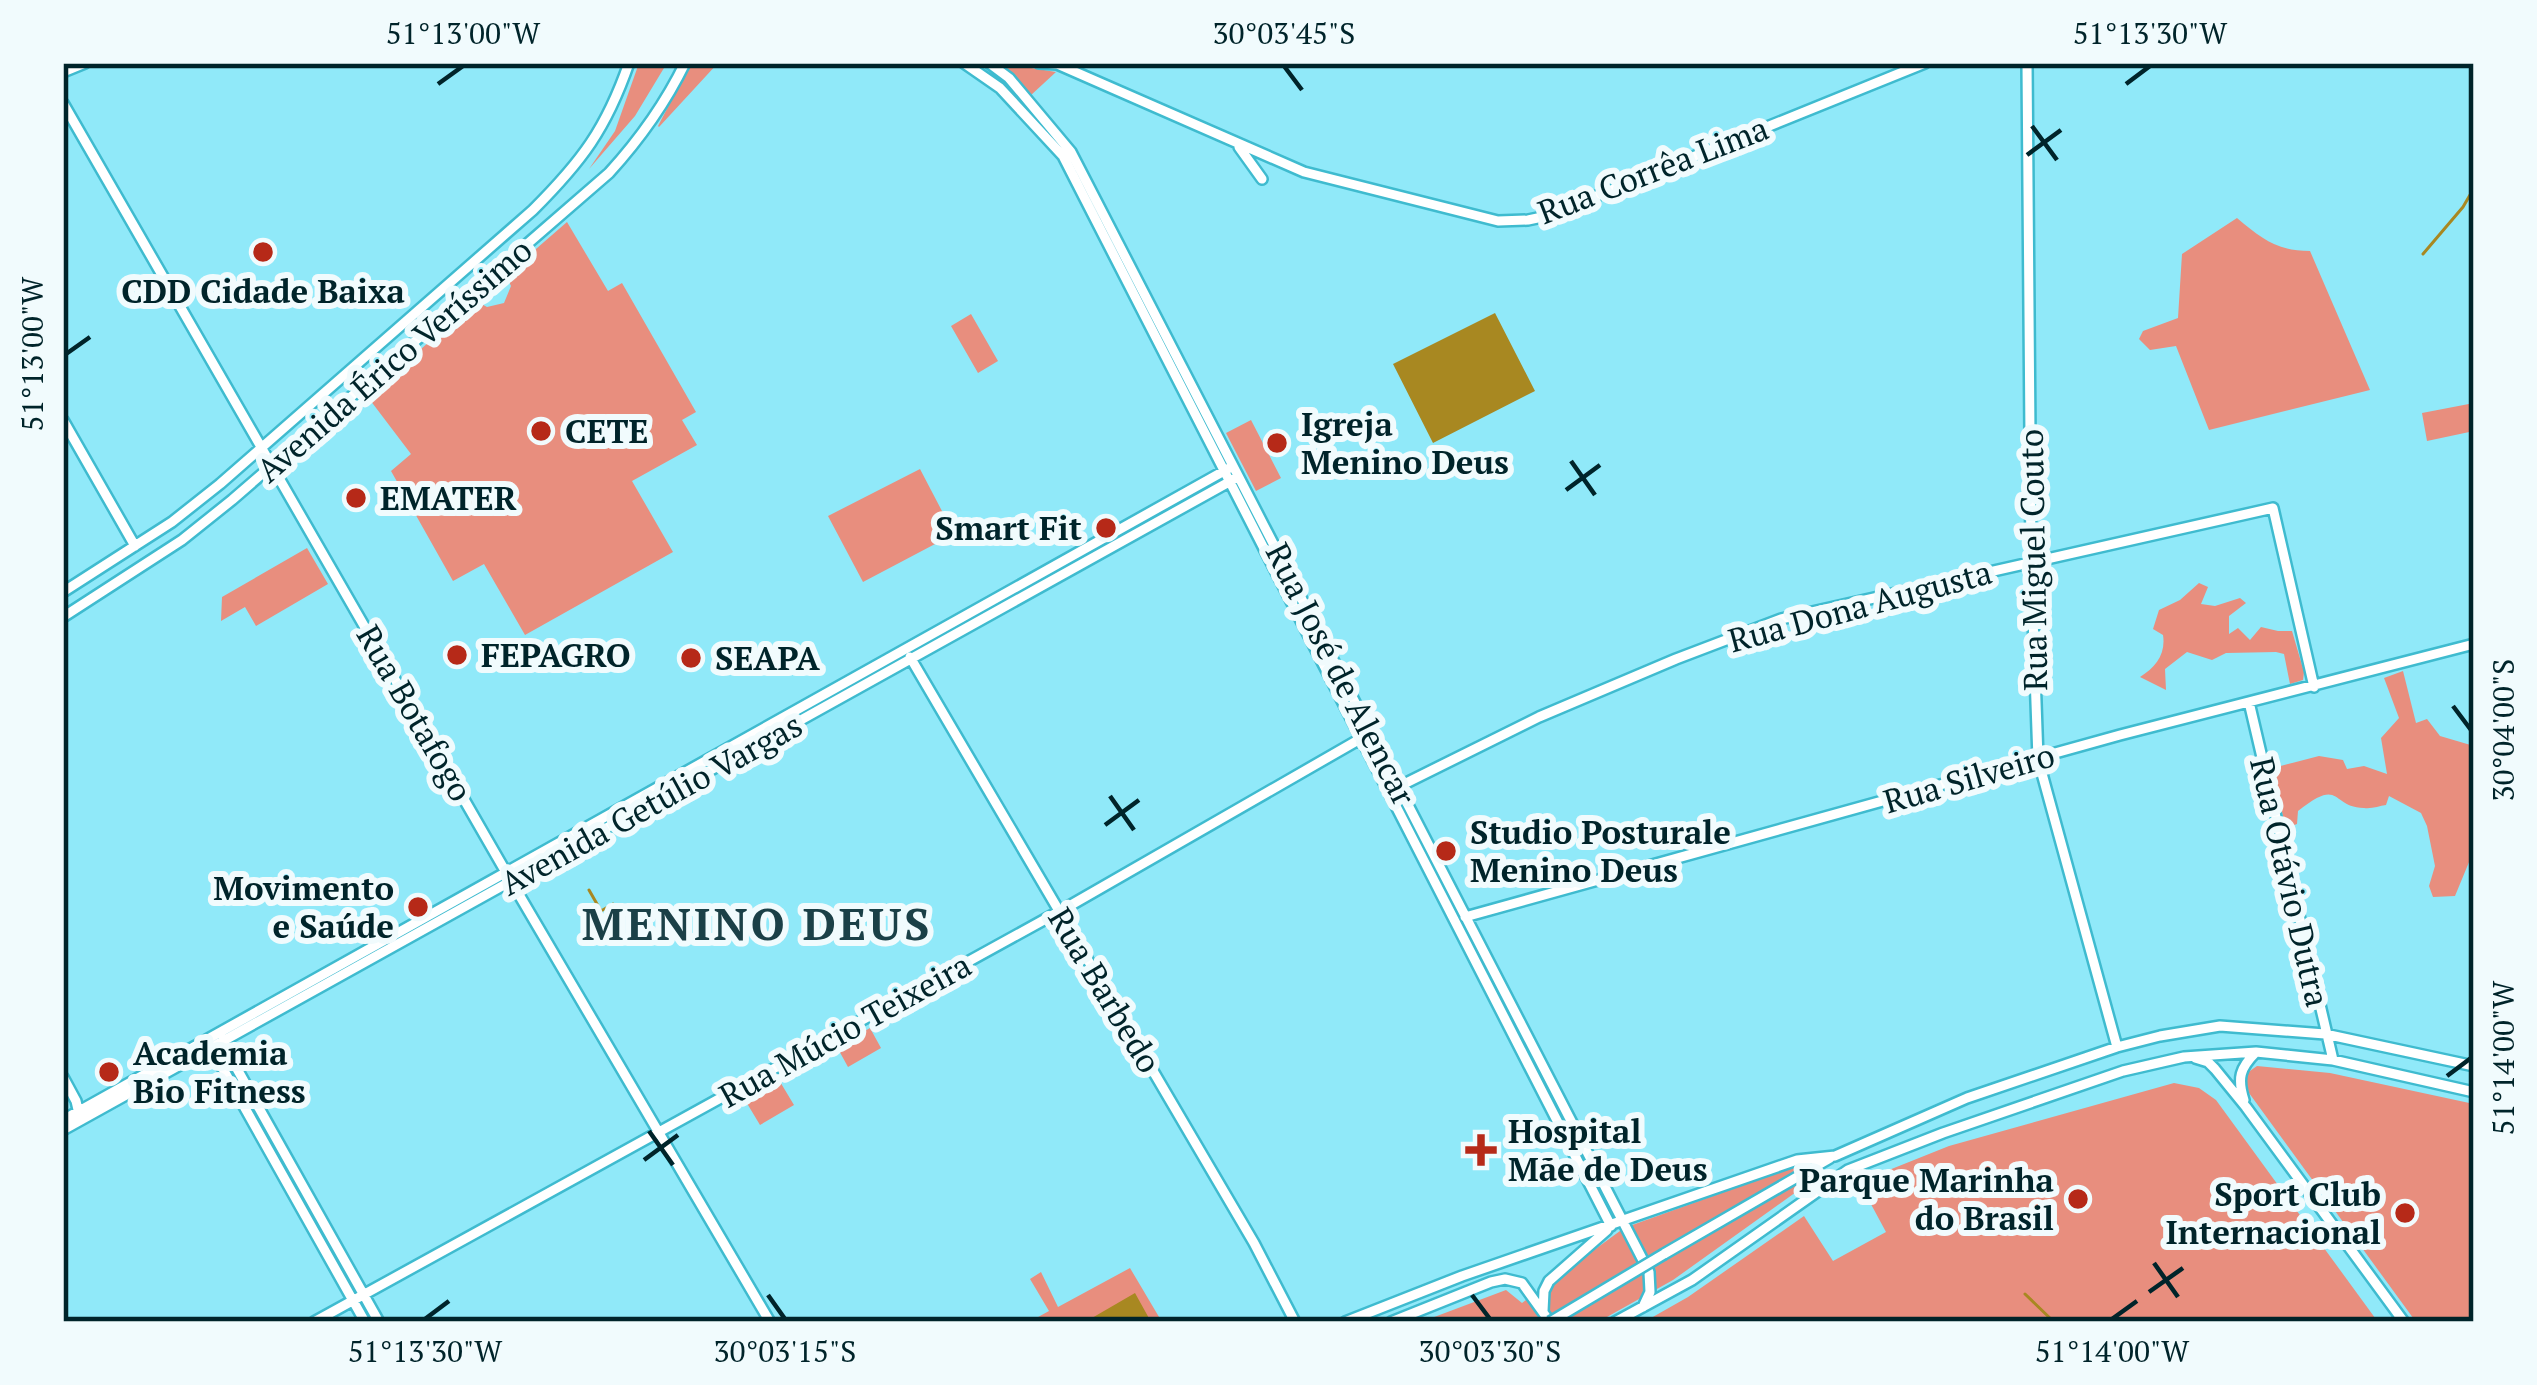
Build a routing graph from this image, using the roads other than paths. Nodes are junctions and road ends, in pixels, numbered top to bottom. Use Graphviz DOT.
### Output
graph roads {
  1 [pos="85,63"];
  2 [pos="629,63"];
  3 [pos="685,63"];
  4 [pos="964,63"];
  5 [pos="989,63"];
  6 [pos="1039,63"];
  7 [pos="1925,63"];
  8 [pos="2027,63"];
  9 [pos="63,72"];
  10 [pos="63,103"];
  11 [pos="1229,141"];
  12 [pos="1262,179"];
  13 [pos="1100,227"];
  14 [pos="1121,248"];
  15 [pos="1155,315"];
  16 [pos="1155,334"];
  17 [pos="1172,347"];
  18 [pos="63,420"];
  19 [pos="262,448"];
  20 [pos="273,466"];
  21 [pos="1232,474"];
  22 [pos="136,546"];
  23 [pos="2031,560"];
  24 [pos="63,592"];
  25 [pos="63,617"];
  26 [pos="2474,644"];
  27 [pos="900,653"];
  28 [pos="911,661"];
  29 [pos="2314,687"];
  30 [pos="2249,702"];
  31 [pos="1367,735"];
  32 [pos="2038,759"];
  33 [pos="1400,786"];
  34 [pos="620,814"];
  35 [pos="509,876"];
  36 [pos="1058,912"];
  37 [pos="1460,918"];
  38 [pos="2325,1034"];
  39 [pos="222,1036"];
  40 [pos="208,1044"];
  41 [pos="2117,1046"];
  42 [pos="2256,1052"];
  43 [pos="2184,1057"];
  44 [pos="2332,1060"];
  45 [pos="2474,1066"];
  46 [pos="63,1077"];
  47 [pos="2474,1092"];
  48 [pos="2246,1107"];
  49 [pos="82,1111"];
  50 [pos="63,1120"];
  51 [pos="63,1130"];
  52 [pos="659,1133"];
  53 [pos="1835,1156"];
  54 [pos="288,1172"];
  55 [pos="1617,1224"];
  56 [pos="364,1295"];
  57 [pos="353,1301"];
  58 [pos="1643,1307"];
  59 [pos="1548,1319"];
  60 [pos="314,1322"];
  61 [pos="365,1322"];
  62 [pos="379,1322"];
  63 [pos="770,1322"];
  64 [pos="1295,1322"];
  65 [pos="1345,1322"];
  66 [pos="1391,1322"];
  67 [pos="1615,1322"];
  68 [pos="2404,1322"];
  1 -- 9 [label="street"];
  2 -- 19 [label="street, Avenida Érico Veríssimo"];
  3 -- 20 [label="street, Avenida Érico Veríssimo"];
  4 -- 13 [label="street"];
  5 -- 14 [label="street, Rua José de Alencar"];
  6 -- 11 [label="street, Rua Corrêa Lima"];
  7 -- 11 [label="street, Rua Corrêa Lima"];
  8 -- 23 [label="street, Rua Miguel Couto"];
  10 -- 19 [label="street, Rua Botafogo"];
  11 -- 12 [label="street"];
  13 -- 14 [label="street"];
  13 -- 16 [label="street"];
  14 -- 15 [label="street, Rua José de Alencar"];
  15 -- 16 [label="street"];
  15 -- 17 [label="street, Rua José de Alencar"];
  16 -- 17 [label="street"];
  16 -- 21 [label="street"];
  17 -- 21 [label="street, Rua José de Alencar"];
  18 -- 22 [label="street"];
  19 -- 20 [label="street, Rua Botafogo"];
  19 -- 22 [label="street, Avenida Érico Veríssimo"];
  20 -- 25 [label="street, Avenida Érico Veríssimo"];
  20 -- 35 [label="street, Rua Botafogo"];
  21 -- 27 [label="street, Avenida Getúlio Vargas"];
  21 -- 28 [label="street, Avenida Getúlio Vargas"];
  21 -- 31 [label="street, Rua José de Alencar"];
  22 -- 24 [label="street, Avenida Érico Veríssimo"];
  23 -- 29 [label="street, Rua Dona Augusta"];
  23 -- 32 [label="street, Rua Miguel Couto"];
  23 -- 33 [label="street, Rua Dona Augusta"];
  26 -- 29 [label="street, Rua Silveiro"];
  27 -- 28 [label="street"];
  27 -- 34 [label="street, Avenida Getúlio Vargas"];
  28 -- 34 [label="street, Avenida Getúlio Vargas"];
  28 -- 36 [label="street, Rua Barbedo"];
  29 -- 30 [label="street, Rua Silveiro"];
  30 -- 32 [label="street, Rua Silveiro"];
  30 -- 38 [label="street, Rua Otávio Dutra"];
  31 -- 33 [label="street, Rua José de Alencar"];
  31 -- 36 [label="street, Rua Múcio Teixeira"];
  31 -- 37 [label="street, Rua José de Alencar"];
  32 -- 37 [label="street, Rua Silveiro"];
  32 -- 41 [label="street, Rua Miguel Couto"];
  33 -- 37 [label="street, Rua José de Alencar"];
  34 -- 35 [label="street, Avenida Getúlio Vargas"];
  35 -- 39 [label="street, Avenida Getúlio Vargas"];
  35 -- 52 [label="street, Rua Botafogo"];
  36 -- 52 [label="street, Rua Múcio Teixeira"];
  36 -- 64 [label="street, Rua Barbedo"];
  37 -- 55 [label="street, Rua José de Alencar"];
  38 -- 41 [label="street"];
  38 -- 44 [label="street, Rua Otávio Dutra"];
  38 -- 45 [label="street"];
  39 -- 40 [label="street, Avenida Getúlio Vargas"];
  39 -- 54 [label="street"];
  40 -- 49 [label="street, Avenida Getúlio Vargas"];
  40 -- 54 [label="street"];
  41 -- 53 [label="street"];
  42 -- 43 [label="street"];
  42 -- 44 [label="street"];
  42 -- 48 [label="street"];
  43 -- 48 [label="street"];
  43 -- 58 [label="street"];
  44 -- 47 [label="street"];
  46 -- 49 [label="street"];
  48 -- 68 [label="street"];
  49 -- 50 [label="street, Avenida Getúlio Vargas"];
  49 -- 51 [label="street, Avenida Getúlio Vargas"];
  52 -- 56 [label="street, Rua Múcio Teixeira"];
  52 -- 63 [label="street, Rua Botafogo"];
  53 -- 55 [label="street"];
  53 -- 59 [label="street, bridge"];
  54 -- 56 [label="street"];
  54 -- 57 [label="street"];
  55 -- 58 [label="street, Rua José de Alencar"];
  55 -- 59 [label="street"];
  55 -- 65 [label="street"];
  56 -- 57 [label="street, Rua Múcio Teixeira"];
  56 -- 62 [label="street"];
  57 -- 60 [label="street, Rua Múcio Teixeira"];
  57 -- 61 [label="street"];
  58 -- 67 [label="street"];
  59 -- 66 [label="street"];
}
